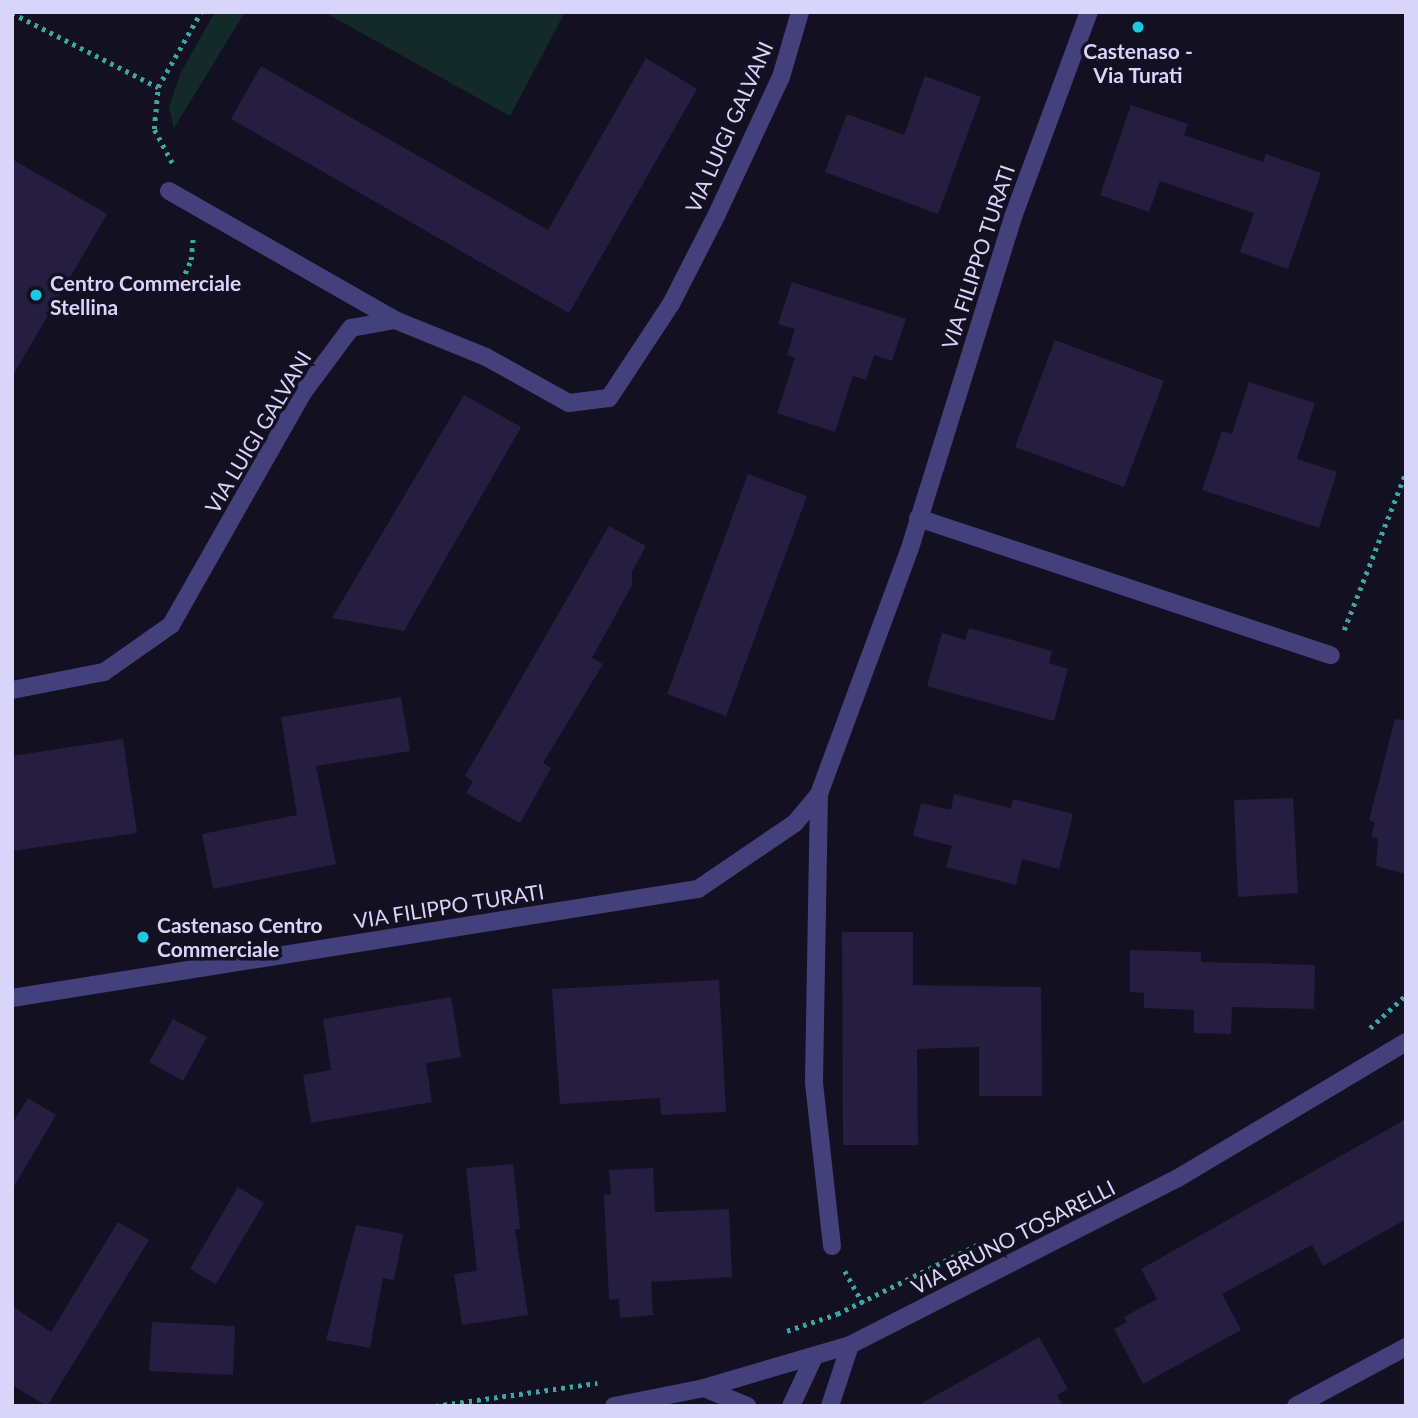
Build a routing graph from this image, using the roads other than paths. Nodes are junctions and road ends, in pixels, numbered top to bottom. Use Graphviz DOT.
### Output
graph roads {
  1 [pos="800,12"];
  2 [pos="1089,12"];
  3 [pos="169,191"];
  4 [pos="395,320"];
  5 [pos="918,518"];
  6 [pos="1331,655"];
  7 [pos="12,690"];
  8 [pos="819,794"];
  9 [pos="12,998"];
  10 [pos="1406,1042"];
  11 [pos="831,1246"];
  12 [pos="850,1345"];
  13 [pos="1406,1347"];
  14 [pos="813,1359"];
  15 [pos="704,1388"];
  16 [pos="614,1406"];
  17 [pos="747,1406"];
  18 [pos="791,1406"];
  19 [pos="830,1406"];
  20 [pos="1296,1406"];
  1 -- 4 [label="street, VIA LUIGI GALVANI"];
  2 -- 5 [label="street, VIA FILIPPO TURATI"];
  3 -- 4 [label="street"];
  4 -- 7 [label="street, VIA LUIGI GALVANI"];
  5 -- 6 [label="street"];
  5 -- 8 [label="street, VIA FILIPPO TURATI"];
  8 -- 9 [label="street, VIA FILIPPO TURATI"];
  8 -- 11 [label="street, VIA FILIPPO TURATI"];
  10 -- 12 [label="street, VIA BRUNO TOSARELLI"];
  12 -- 14 [label="street, VIA BRUNO TOSARELLI"];
  12 -- 19 [label="street"];
  13 -- 20 [label="street"];
  14 -- 15 [label="street, VIA BRUNO TOSARELLI"];
  14 -- 18 [label="street"];
  15 -- 16 [label="street, VIA BRUNO TOSARELLI"];
  15 -- 17 [label="street"];
}
